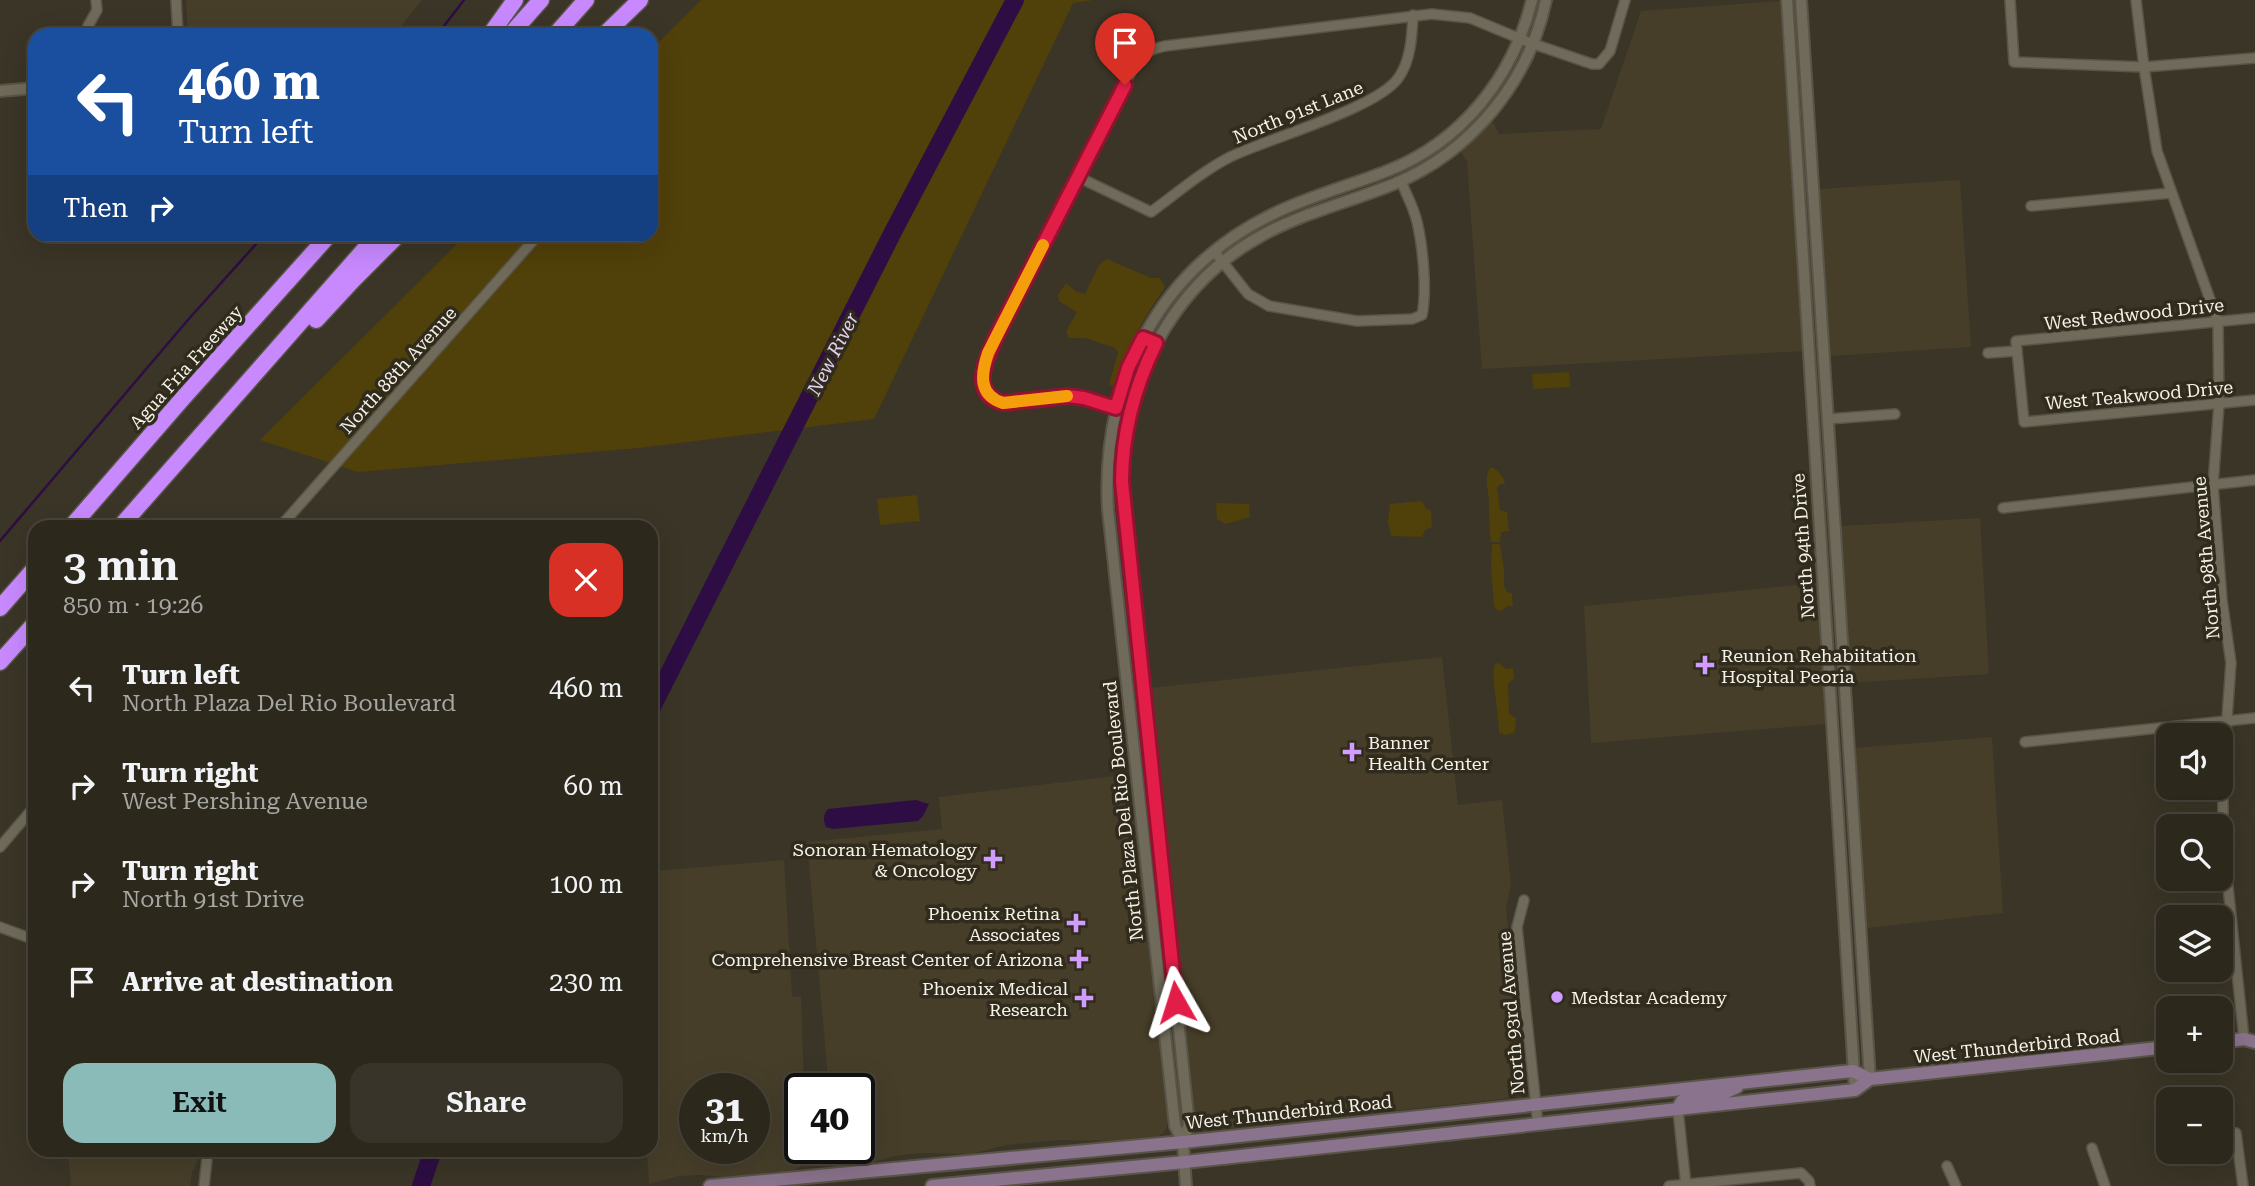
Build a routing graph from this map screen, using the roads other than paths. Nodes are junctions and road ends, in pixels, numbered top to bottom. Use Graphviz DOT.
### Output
graph roads {
  1 [pos="96,0"];
  2 [pos="176,0"];
  3 [pos="515,0"];
  4 [pos="541,0"];
  5 [pos="586,0"];
  6 [pos="640,0"];
  7 [pos="1532,0"];
  8 [pos="1546,0"];
  9 [pos="1625,0"];
  10 [pos="1787,0"];
  11 [pos="1801,0"];
  12 [pos="2010,0"];
  13 [pos="2136,0"];
  14 [pos="1413,15"];
  15 [pos="1803,18"];
  16 [pos="1788,19"];
  17 [pos="88,26"];
  18 [pos="177,28"];
  19 [pos="495,28"];
  20 [pos="516,28"];
  21 [pos="561,28"];
  22 [pos="611,28"];
  23 [pos="1520,38"];
  24 [pos="1534,43"];
  25 [pos="2255,58"];
  26 [pos="2144,67"];
  27 [pos="28,89"];
  28 [pos="0,91"];
  29 [pos="1462,123"];
  30 [pos="1472,134"];
  31 [pos="1078,177"];
  32 [pos="1401,181"];
  33 [pos="2171,193"];
  34 [pos="2031,206"];
  35 [pos="323,242"];
  36 [pos="372,242"];
  37 [pos="391,242"];
  38 [pos="532,242"];
  39 [pos="1214,251"];
  40 [pos="1222,262"];
  41 [pos="2255,318"];
  42 [pos="2218,322"];
  43 [pos="1143,338"];
  44 [pos="1156,343"];
  45 [pos="2016,346"];
  46 [pos="1988,353"];
  47 [pos="2255,400"];
  48 [pos="2219,404"];
  49 [pos="227,406"];
  50 [pos="1116,408"];
  51 [pos="1895,414"];
  52 [pos="1828,419"];
  53 [pos="1813,420"];
  54 [pos="1108,459"];
  55 [pos="1122,460"];
  56 [pos="2255,480"];
  57 [pos="2213,485"];
  58 [pos="1832,497"];
  59 [pos="1818,498"];
  60 [pos="2003,508"];
  61 [pos="77,520"];
  62 [pos="126,520"];
  63 [pos="285,520"];
  64 [pos="28,576"];
  65 [pos="0,608"];
  66 [pos="1136,618"];
  67 [pos="1121,620"];
  68 [pos="28,631"];
  69 [pos="0,663"];
  70 [pos="1844,685"];
  71 [pos="1830,686"];
  72 [pos="1145,704"];
  73 [pos="1130,706"];
  74 [pos="2255,719"];
  75 [pos="2227,722"];
  76 [pos="2025,742"];
  77 [pos="1849,747"];
  78 [pos="1833,749"];
  79 [pos="1155,798"];
  80 [pos="1139,799"];
  81 [pos="28,814"];
  82 [pos="0,847"];
  83 [pos="1164,888"];
  84 [pos="1149,890"];
  85 [pos="1524,900"];
  86 [pos="0,927"];
  87 [pos="28,937"];
  88 [pos="1860,946"];
  89 [pos="1846,947"];
  90 [pos="1850,1003"];
  91 [pos="1864,1003"];
  92 [pos="1178,1023"];
  93 [pos="1163,1024"];
  94 [pos="2251,1038"];
  95 [pos="2233,1040"];
  96 [pos="2156,1048"];
  97 [pos="1853,1071"];
  98 [pos="1870,1079"];
  99 [pos="1747,1083"];
  100 [pos="1855,1090"];
  101 [pos="1535,1103"];
  102 [pos="1678,1110"];
  103 [pos="1538,1125"];
  104 [pos="2236,1133"];
  105 [pos="1183,1142"];
  106 [pos="2092,1148"];
  107 [pos="207,1157"];
  108 [pos="1185,1162"];
  109 [pos="1947,1166"];
  110 [pos="835,1180"];
  111 [pos="813,1181"];
  112 [pos="1686,1185"];
  113 [pos="204,1186"];
  114 [pos="710,1186"];
  115 [pos="932,1186"];
  116 [pos="1186,1186"];
  117 [pos="1669,1186"];
  118 [pos="1810,1186"];
  119 [pos="1956,1186"];
  120 [pos="2105,1186"];
  121 [pos="2243,1186"];
  1 -- 17 [label="street"];
  2 -- 18 [label="street"];
  3 -- 19 [label="highway"];
  4 -- 20 [label="highway"];
  5 -- 21 [label="highway"];
  6 -- 22 [label="highway"];
  7 -- 23 [label="street, North Plaza Del Rio Boulevard"];
  8 -- 24 [label="street, North Plaza Del Rio Boulevard"];
  9 -- 24 [label="street"];
  10 -- 16 [label="street, North 94th Drive"];
  11 -- 15 [label="street, North 94th Drive"];
  12 -- 26 [label="street"];
  13 -- 26 [label="street, North 98th Avenue"];
  14 -- 23 [label="street"];
  14 -- 31 [label="street"];
  14 -- 31 [label="street, North 91st Lane"];
  15 -- 16 [label="street"];
  15 -- 52 [label="street, North 94th Drive"];
  16 -- 53 [label="street, North 94th Drive"];
  23 -- 24 [label="street"];
  23 -- 29 [label="street, North Plaza Del Rio Boulevard"];
  24 -- 30 [label="street, North Plaza Del Rio Boulevard"];
  25 -- 26 [label="street"];
  26 -- 33 [label="street, North 98th Avenue"];
  27 -- 28 [label="street"];
  29 -- 30 [label="street"];
  29 -- 39 [label="street, North Plaza Del Rio Boulevard"];
  30 -- 32 [label="street, North Plaza Del Rio Boulevard"];
  31 -- 50 [label="street"];
  32 -- 40 [label="street, North Plaza Del Rio Boulevard"];
  32 -- 40 [label="street"];
  33 -- 34 [label="street"];
  33 -- 42 [label="street, North 98th Avenue"];
  35 -- 61 [label="highway, Agua Fria Freeway"];
  36 -- 49 [label="highway"];
  37 -- 49 [label="highway"];
  38 -- 63 [label="street, North 88th Avenue"];
  39 -- 40 [label="street"];
  39 -- 43 [label="street, North Plaza Del Rio Boulevard"];
  40 -- 44 [label="street, North Plaza Del Rio Boulevard"];
  41 -- 42 [label="street, West Redwood Drive"];
  42 -- 45 [label="street, West Redwood Drive"];
  42 -- 48 [label="street, North 98th Avenue"];
  43 -- 44 [label="street"];
  43 -- 50 [label="street, North Plaza Del Rio Boulevard"];
  44 -- 55 [label="street, North Plaza Del Rio Boulevard"];
  45 -- 46 [label="street, West Redwood Drive"];
  45 -- 48 [label="street, West Teakwood Drive"];
  47 -- 48 [label="street, West Teakwood Drive"];
  48 -- 57 [label="street, North 98th Avenue"];
  49 -- 62 [label="highway"];
  50 -- 54 [label="street, North Plaza Del Rio Boulevard"];
  51 -- 52 [label="street"];
  52 -- 53 [label="street"];
  52 -- 58 [label="street, North 94th Drive"];
  53 -- 59 [label="street, North 94th Drive"];
  54 -- 55 [label="street"];
  54 -- 67 [label="street, North Plaza Del Rio Boulevard"];
  55 -- 66 [label="street, North Plaza Del Rio Boulevard"];
  56 -- 57 [label="street"];
  57 -- 60 [label="street"];
  57 -- 75 [label="street, North 98th Avenue"];
  58 -- 59 [label="street"];
  58 -- 70 [label="street, North 94th Drive"];
  59 -- 71 [label="street, North 94th Drive"];
  64 -- 65 [label="highway"];
  66 -- 67 [label="street"];
  66 -- 72 [label="street, North Plaza Del Rio Boulevard"];
  67 -- 73 [label="street, North Plaza Del Rio Boulevard"];
  68 -- 69 [label="highway"];
  70 -- 71 [label="street"];
  70 -- 77 [label="street, North 94th Drive"];
  71 -- 78 [label="street, North 94th Drive"];
  72 -- 73 [label="street"];
  72 -- 79 [label="street, North Plaza Del Rio Boulevard"];
  73 -- 80 [label="street, North Plaza Del Rio Boulevard"];
  74 -- 75 [label="street"];
  75 -- 76 [label="street"];
  75 -- 94 [label="street, North 98th Avenue"];
  77 -- 78 [label="street"];
  77 -- 88 [label="street, North 94th Drive"];
  78 -- 89 [label="street, North 94th Drive"];
  79 -- 80 [label="street"];
  79 -- 83 [label="street, North Plaza Del Rio Boulevard"];
  80 -- 84 [label="street, North Plaza Del Rio Boulevard"];
  81 -- 82 [label="street"];
  83 -- 84 [label="street"];
  83 -- 92 [label="street, North Plaza Del Rio Boulevard"];
  84 -- 93 [label="street, North Plaza Del Rio Boulevard"];
  85 -- 101 [label="street, North 93rd Avenue"];
  86 -- 87 [label="street"];
  88 -- 89 [label="street"];
  88 -- 91 [label="street, North 94th Drive"];
  89 -- 90 [label="street, North 94th Drive"];
  90 -- 91 [label="street"];
  90 -- 97 [label="street, North 94th Drive"];
  91 -- 98 [label="street, North 94th Drive"];
  92 -- 93 [label="street"];
  92 -- 105 [label="street, North Plaza Del Rio Boulevard"];
  93 -- 105 [label="street, North Plaza Del Rio Boulevard"];
  94 -- 95 [label="main road"];
  96 -- 98 [label="main road, West Thunderbird Road"];
  97 -- 98 [label="main road"];
  97 -- 99 [label="main road, West Thunderbird Road"];
  97 -- 100 [label="street, North 94th Drive"];
  98 -- 100 [label="main road"];
  99 -- 101 [label="main road, West Thunderbird Road"];
  99 -- 102 [label="main road"];
  100 -- 102 [label="main road"];
  101 -- 103 [label="street, North 93rd Avenue"];
  101 -- 105 [label="main road, West Thunderbird Road"];
  102 -- 103 [label="main road"];
  102 -- 112 [label="street"];
  103 -- 108 [label="main road"];
  104 -- 121 [label="street"];
  105 -- 108 [label="street"];
  105 -- 110 [label="main road, West Thunderbird Road"];
  106 -- 120 [label="street"];
  107 -- 113 [label="street"];
  108 -- 115 [label="main road"];
  108 -- 116 [label="street"];
  109 -- 119 [label="street"];
  110 -- 111 [label="main road, West Thunderbird Road"];
  111 -- 114 [label="main road, West Thunderbird Road"];
  112 -- 117 [label="street"];
  112 -- 118 [label="street"];
}
